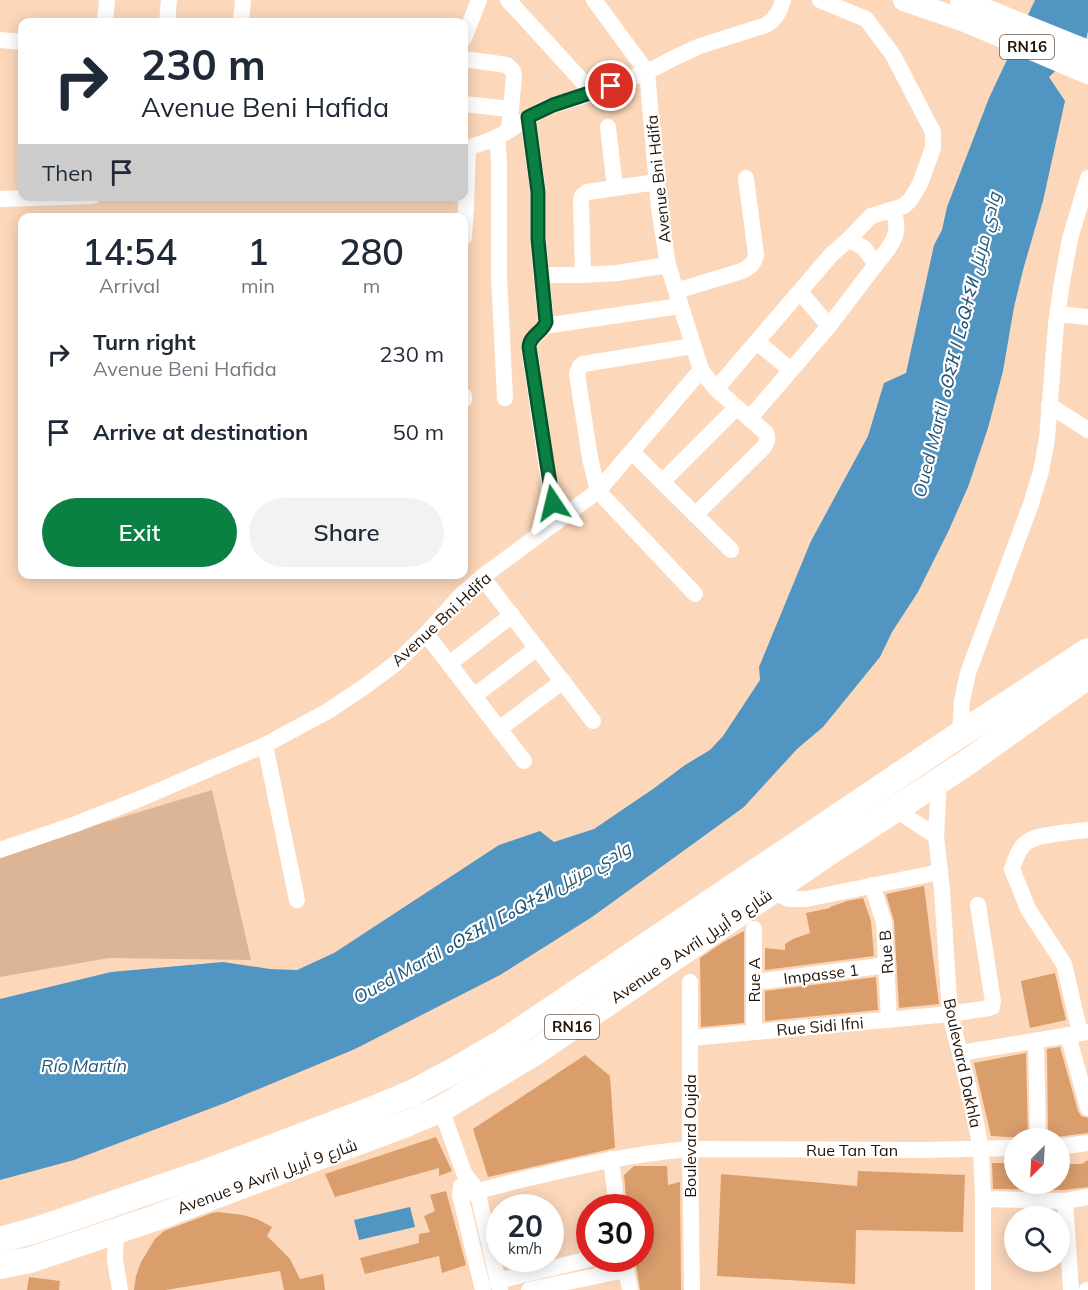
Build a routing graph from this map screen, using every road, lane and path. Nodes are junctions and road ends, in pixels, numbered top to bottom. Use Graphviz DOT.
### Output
graph roads {
  1 [pos="107,0"];
  2 [pos="169,0"];
  3 [pos="243,0"];
  4 [pos="479,0"];
  5 [pos="508,0"];
  6 [pos="594,0"];
  7 [pos="783,0"];
  8 [pos="820,0"];
  9 [pos="904,0"];
  10 [pos="969,6"];
  11 [pos="105,18"];
  12 [pos="167,18"];
  13 [pos="241,18"];
  14 [pos="468,28"];
  15 [pos="0,40"];
  16 [pos="18,42"];
  17 [pos="1088,51"];
  18 [pos="468,60"];
  19 [pos="647,72"];
  20 [pos="1088,73"];
  21 [pos="593,93"];
  22 [pos="468,104"];
  23 [pos="511,109"];
  24 [pos="528,117"];
  25 [pos="608,128"];
  26 [pos="503,133"];
  27 [pos="468,147"];
  28 [pos="746,178"];
  29 [pos="657,182"];
  30 [pos="1087,186"];
  31 [pos="615,188"];
  32 [pos="18,198"];
  33 [pos="0,199"];
  34 [pos="893,210"];
  35 [pos="849,239"];
  36 [pos="877,263"];
  37 [pos="668,266"];
  38 [pos="541,275"];
  39 [pos="583,275"];
  40 [pos="800,292"];
  41 [pos="678,298"];
  42 [pos="1058,314"];
  43 [pos="1088,317"];
  44 [pos="544,326"];
  45 [pos="829,326"];
  46 [pos="757,342"];
  47 [pos="693,346"];
  48 [pos="701,370"];
  49 [pos="791,370"];
  50 [pos="716,389"];
  51 [pos="505,398"];
  52 [pos="1050,405"];
  53 [pos="736,408"];
  54 [pos="749,419"];
  55 [pos="1088,430"];
  56 [pos="632,452"];
  57 [pos="662,483"];
  58 [pos="598,491"];
  59 [pos="695,515"];
  60 [pos="556,523"];
  61 [pos="730,550"];
  62 [pos="482,577"];
  63 [pos="695,594"];
  64 [pos="512,615"];
  65 [pos="426,634"];
  66 [pos="537,648"];
  67 [pos="1088,651"];
  68 [pos="449,664"];
  69 [pos="1088,676"];
  70 [pos="562,681"];
  71 [pos="474,696"];
  72 [pos="962,701"];
  73 [pos="983,719"];
  74 [pos="593,721"];
  75 [pos="499,729"];
  76 [pos="960,735"];
  77 [pos="265,744"];
  78 [pos="524,761"];
  79 [pos="939,781"];
  80 [pos="896,810"];
  81 [pos="1088,830"];
  82 [pos="936,836"];
  83 [pos="0,850"];
  84 [pos="940,872"];
  85 [pos="872,885"];
  86 [pos="773,891"];
  87 [pos="297,900"];
  88 [pos="978,905"];
  89 [pos="754,929"];
  90 [pos="887,965"];
  91 [pos="690,982"];
  92 [pos="755,982"];
  93 [pos="950,1014"];
  94 [pos="889,1020"];
  95 [pos="754,1032"];
  96 [pos="1078,1034"];
  97 [pos="691,1038"];
  98 [pos="1036,1041"];
  99 [pos="960,1053"];
  100 [pos="1088,1108"];
  101 [pos="441,1109"];
  102 [pos="1038,1128"];
  103 [pos="1088,1143"];
  104 [pos="1070,1145"];
  105 [pos="690,1149"];
  106 [pos="981,1149"];
  107 [pos="1004,1149"];
  108 [pos="611,1159"];
  109 [pos="464,1173"];
  110 [pos="477,1190"];
  111 [pos="460,1194"];
  112 [pos="615,1194"];
  113 [pos="1088,1197"];
  114 [pos="983,1199"];
  115 [pos="1065,1200"];
  116 [pos="116,1231"];
  117 [pos="91,1239"];
  118 [pos="0,1240"];
  119 [pos="115,1260"];
  120 [pos="576,1263"];
  121 [pos="0,1266"];
  122 [pos="595,1272"];
  123 [pos="627,1272"];
  124 [pos="498,1285"];
  125 [pos="120,1290"];
  126 [pos="483,1290"];
  127 [pos="529,1290"];
  128 [pos="630,1290"];
  129 [pos="692,1290"];
  130 [pos="983,1290"];
  131 [pos="1071,1290"];
  1 -- 11 [label="street"];
  2 -- 12 [label="street"];
  3 -- 13 [label="street"];
  4 -- 14 [label="street"];
  5 -- 21 [label="street"];
  6 -- 19 [label="street"];
  7 -- 19 [label="street"];
  8 -- 34 [label="street"];
  9 -- 10 [label="main road, RN16"];
  10 -- 17 [label="main road, RN16"];
  10 -- 20 [label="main road, RN16"];
  15 -- 16 [label="street"];
  18 -- 23 [label="street"];
  19 -- 21 [label="street"];
  19 -- 29 [label="street, Avenue Bni Hdifa"];
  21 -- 24 [label="street"];
  22 -- 23 [label="street"];
  23 -- 26 [label="street"];
  24 -- 26 [label="street"];
  24 -- 38 [label="street"];
  25 -- 31 [label="street"];
  26 -- 27 [label="street"];
  26 -- 51 [label="street"];
  28 -- 41 [label="street"];
  29 -- 31 [label="street"];
  29 -- 37 [label="street, Avenue Bni Hdifa"];
  30 -- 42 [label="street"];
  31 -- 39 [label="street"];
  32 -- 33 [label="street"];
  34 -- 35 [label="street"];
  34 -- 36 [label="street"];
  35 -- 36 [label="street"];
  35 -- 40 [label="street"];
  36 -- 45 [label="street"];
  37 -- 39 [label="street"];
  37 -- 41 [label="street, Avenue Bni Hdifa"];
  38 -- 39 [label="street"];
  38 -- 44 [label="street"];
  40 -- 45 [label="street"];
  40 -- 46 [label="street"];
  41 -- 44 [label="street"];
  41 -- 47 [label="street, Avenue Bni Hdifa"];
  42 -- 43 [label="street"];
  42 -- 52 [label="street"];
  44 -- 60 [label="street"];
  45 -- 49 [label="street"];
  46 -- 49 [label="street"];
  46 -- 50 [label="street"];
  47 -- 48 [label="street, Avenue Bni Hdifa"];
  47 -- 58 [label="street"];
  48 -- 50 [label="street"];
  48 -- 56 [label="street, Avenue Bni Hdifa"];
  49 -- 54 [label="street"];
  50 -- 53 [label="street"];
  52 -- 55 [label="street"];
  52 -- 72 [label="street"];
  53 -- 54 [label="street"];
  53 -- 57 [label="street"];
  54 -- 59 [label="street"];
  56 -- 57 [label="street"];
  56 -- 58 [label="street, Avenue Bni Hdifa"];
  57 -- 59 [label="street"];
  58 -- 60 [label="street, Avenue Bni Hdifa"];
  58 -- 63 [label="street"];
  59 -- 61 [label="street"];
  60 -- 62 [label="street, Avenue Bni Hdifa"];
  62 -- 64 [label="street"];
  62 -- 65 [label="street, Avenue Bni Hdifa"];
  64 -- 66 [label="street"];
  64 -- 68 [label="street"];
  65 -- 68 [label="street"];
  65 -- 77 [label="street, Avenue Bni Hdifa"];
  66 -- 70 [label="street"];
  66 -- 71 [label="street"];
  67 -- 73 [label="highway, Avenue 9 Avril شارع 9 أبريل / RN16"];
  68 -- 71 [label="street"];
  69 -- 79 [label="highway, Avenue 9 Avril شارع 9 أبريل / RN16"];
  70 -- 74 [label="street"];
  70 -- 75 [label="street"];
  71 -- 75 [label="street"];
  72 -- 73 [label="street"];
  72 -- 76 [label="street"];
  73 -- 76 [label="highway, Avenue 9 Avril شارع 9 أبريل / RN16"];
  75 -- 78 [label="street"];
  76 -- 118 [label="highway, Avenue 9 Avril شارع 9 أبريل / RN16"];
  77 -- 83 [label="street, Avenue Bni Hdifa"];
  77 -- 87 [label="street"];
  79 -- 80 [label="highway, Avenue 9 Avril شارع 9 أبريل / RN16"];
  79 -- 82 [label="street, Boulevard Dakhla"];
  80 -- 82 [label="street"];
  80 -- 86 [label="highway, Avenue 9 Avril شارع 9 أبريل / RN16"];
  81 -- 96 [label="street"];
  82 -- 84 [label="street, Boulevard Dakhla"];
  84 -- 85 [label="street"];
  84 -- 93 [label="street, Boulevard Dakhla"];
  85 -- 86 [label="street"];
  85 -- 90 [label="street, Rue B"];
  86 -- 101 [label="highway, Avenue 9 Avril شارع 9 أبريل / RN16"];
  88 -- 93 [label="street, Rue Sidi Ifni"];
  89 -- 92 [label="street, Rue A"];
  90 -- 92 [label="street, Impasse 1"];
  90 -- 94 [label="street, Rue B"];
  91 -- 97 [label="street, Boulevard Oujda"];
  92 -- 95 [label="street, Rue A"];
  93 -- 94 [label="street, Rue Sidi Ifni"];
  93 -- 99 [label="street, Boulevard Dakhla"];
  94 -- 95 [label="street, Rue Sidi Ifni"];
  95 -- 97 [label="street, Rue Sidi Ifni"];
  96 -- 98 [label="street"];
  96 -- 100 [label="street"];
  97 -- 105 [label="street, Boulevard Oujda"];
  98 -- 99 [label="street"];
  98 -- 102 [label="street"];
  99 -- 106 [label="street, Boulevard Dakhla"];
  101 -- 109 [label="street"];
  101 -- 116 [label="highway, Avenue 9 Avril شارع 9 أبريل / RN16"];
  103 -- 104 [label="street"];
  105 -- 106 [label="street, Rue Tan Tan"];
  105 -- 108 [label="street, Rue Tan Tan"];
  105 -- 129 [label="street, Boulevard Oujda"];
  106 -- 107 [label="street, Rue Tan Tan"];
  106 -- 114 [label="street, Boulevard Dakhla"];
  108 -- 110 [label="street, Rue Tan Tan"];
  108 -- 112 [label="street"];
  109 -- 110 [label="street"];
  109 -- 111 [label="street"];
  110 -- 111 [label="street, Rue Tan Tan"];
  110 -- 124 [label="street"];
  111 -- 126 [label="street"];
  113 -- 115 [label="street"];
  114 -- 115 [label="street"];
  114 -- 130 [label="street, Boulevard Dakhla"];
  115 -- 131 [label="street"];
  116 -- 117 [label="highway, Avenue 9 Avril شارع 9 أبريل / RN16"];
  116 -- 119 [label="street"];
  117 -- 119 [label="street"];
  117 -- 121 [label="highway, Avenue 9 Avril شارع 9 أبريل / RN16"];
  119 -- 125 [label="street"];
  120 -- 124 [label="street"];
  122 -- 127 [label="street"];
  123 -- 128 [label="street"];
}
